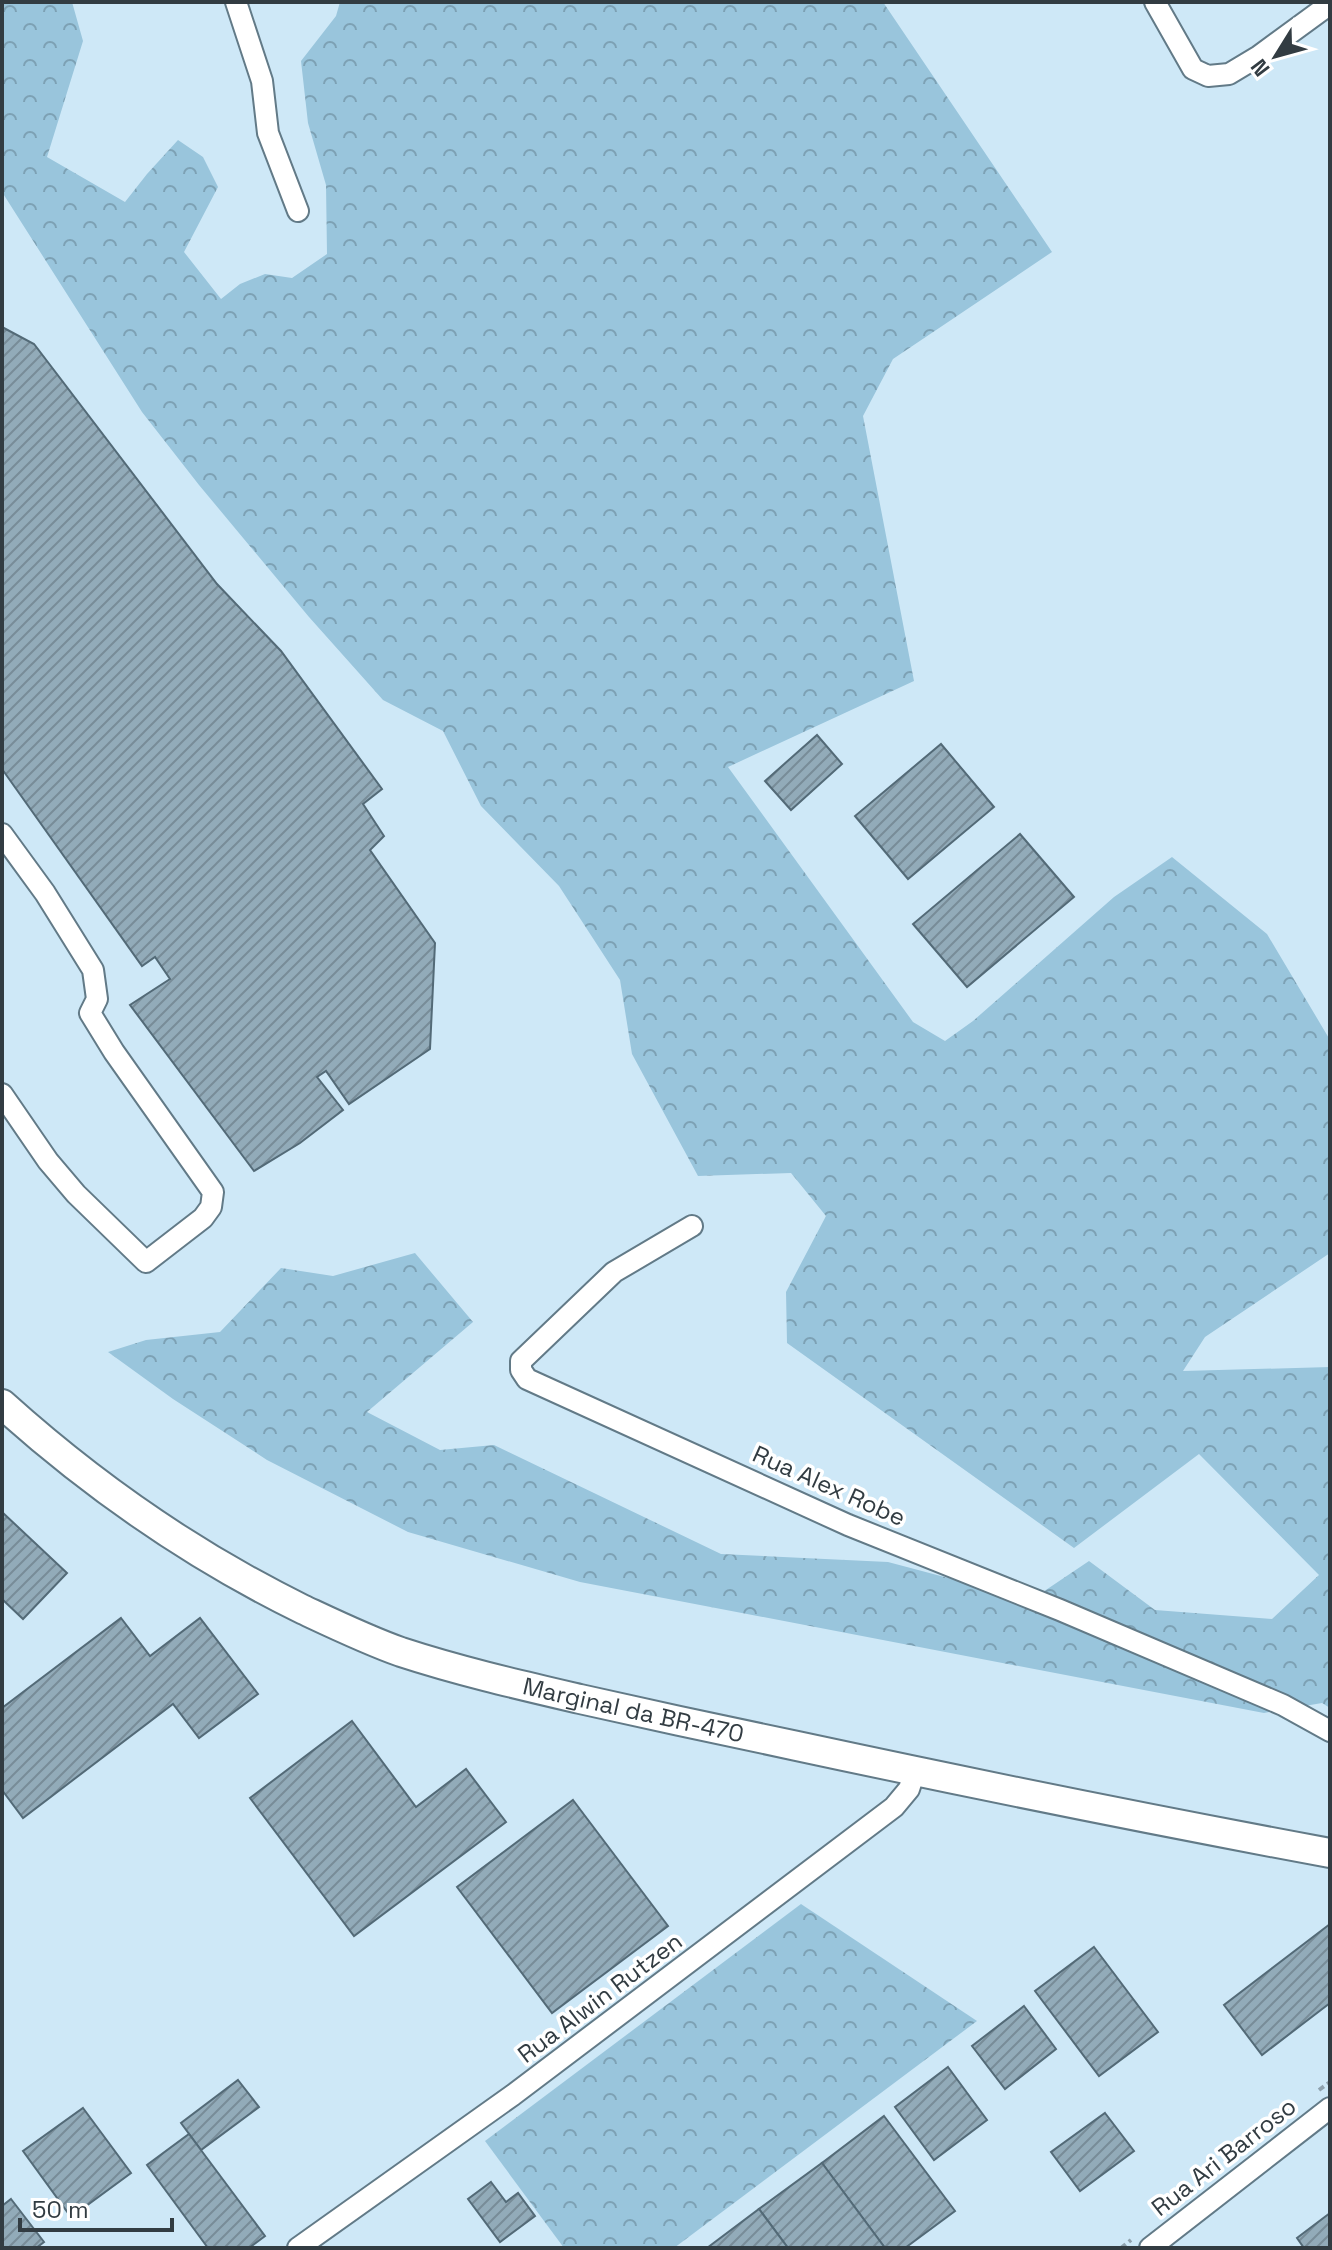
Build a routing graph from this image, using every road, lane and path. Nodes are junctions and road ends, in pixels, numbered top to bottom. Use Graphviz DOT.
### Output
graph roads {
  1 [pos="236,2"];
  2 [pos="1155,2"];
  3 [pos="1330,4"];
  4 [pos="298,211"];
  5 [pos="2,834"];
  6 [pos="2,1094"];
  7 [pos="692,1226"];
  8 [pos="2,1404"];
  9 [pos="1330,1731"];
  10 [pos="915,1771"];
  11 [pos="1330,1853"];
  12 [pos="1330,2108"];
  13 [pos="298,2248"];
  14 [pos="1150,2248"];
  1 -- 4 [label="street"];
  2 -- 3 [label="street"];
  5 -- 6 [label="street"];
  7 -- 9 [label="street, Rua Alex Robe"];
  8 -- 10 [label="highway, Marginal da BR-470"];
  10 -- 11 [label="highway, Marginal da BR-470"];
  10 -- 13 [label="street, Rua Alwin Rutzen"];
  12 -- 14 [label="street, Rua Ari Barroso"];
}
